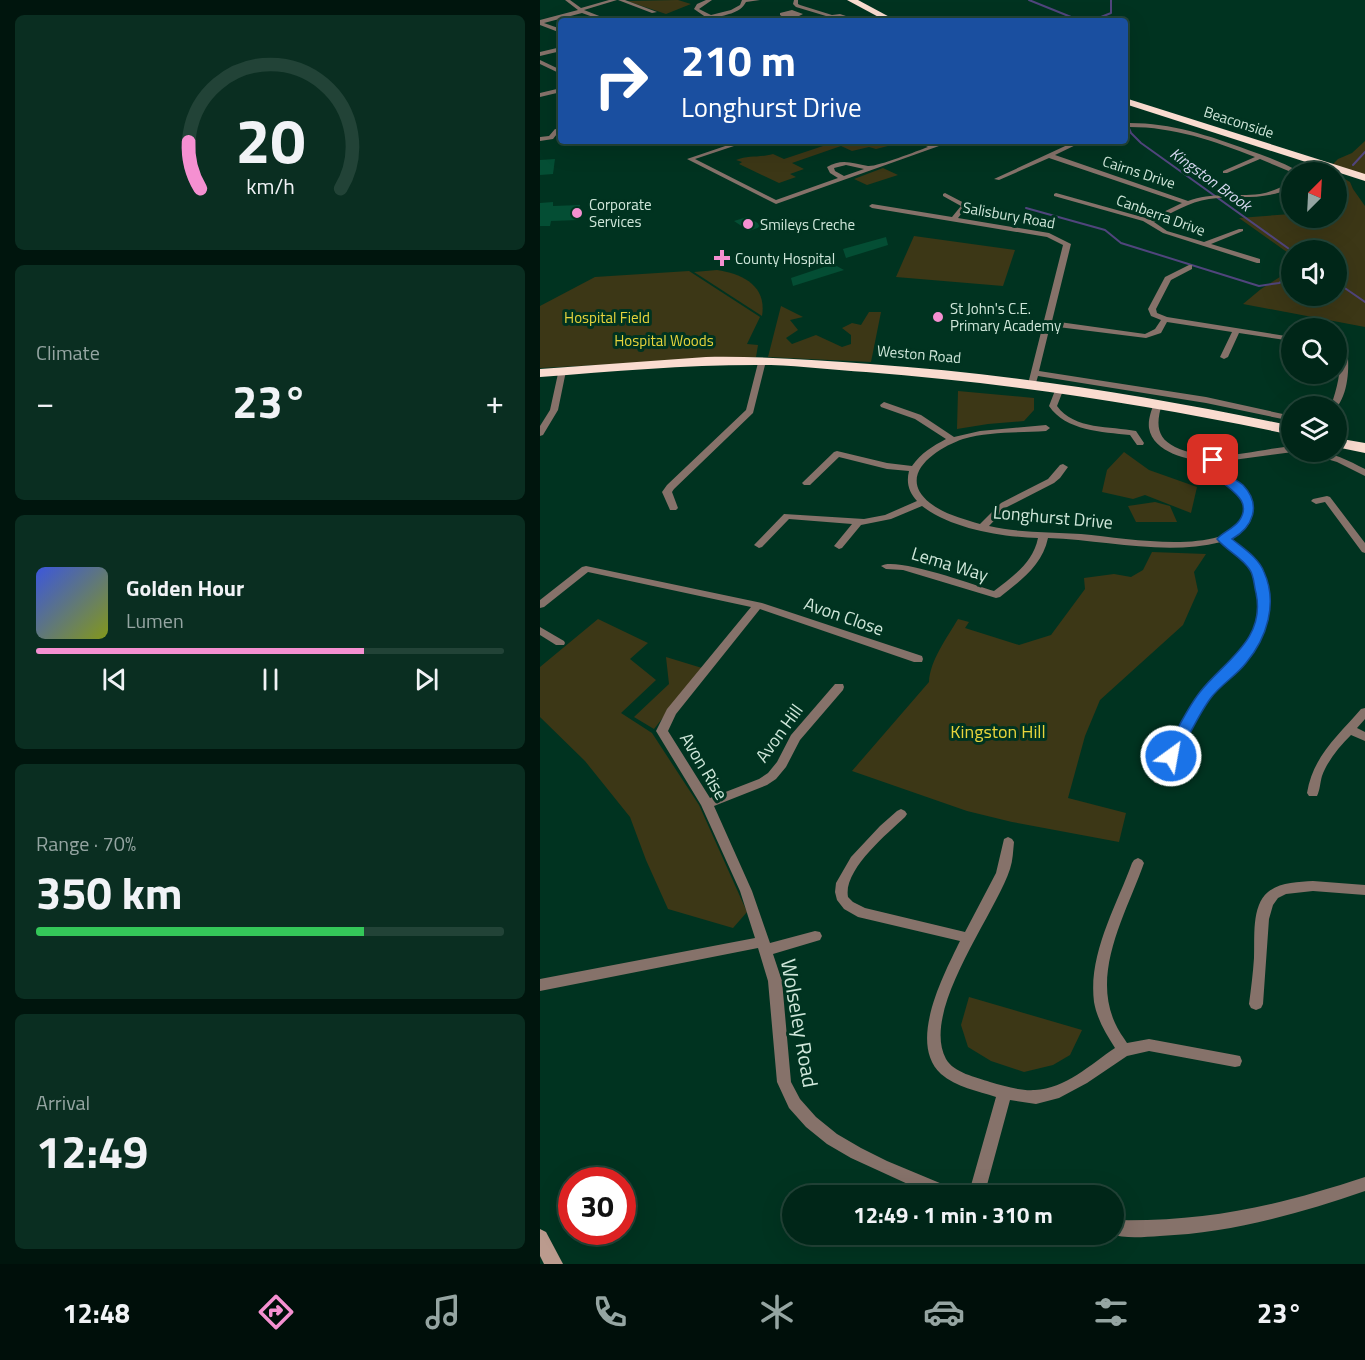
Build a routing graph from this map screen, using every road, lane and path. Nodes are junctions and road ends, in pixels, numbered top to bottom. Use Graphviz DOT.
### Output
graph roads {
  1 [pos="567,0"];
  2 [pos="617,0"];
  3 [pos="710,0"];
  4 [pos="758,0"];
  5 [pos="796,0"];
  6 [pos="851,0"];
  7 [pos="744,1"];
  8 [pos="651,5"];
  9 [pos="641,8"];
  10 [pos="830,9"];
  11 [pos="582,10"];
  12 [pos="654,12"];
  13 [pos="818,12"];
  14 [pos="832,16"];
  15 [pos="602,18"];
  16 [pos="709,18"];
  17 [pos="713,18"];
  18 [pos="824,18"];
  19 [pos="849,18"];
  20 [pos="887,18"];
  21 [pos="540,22"];
  22 [pos="558,30"];
  23 [pos="558,50"];
  24 [pos="540,54"];
  25 [pos="540,62"];
  26 [pos="558,71"];
  27 [pos="558,91"];
  28 [pos="540,95"];
  29 [pos="1128,102"];
  30 [pos="1128,125"];
  31 [pos="558,134"];
  32 [pos="540,138"];
  33 [pos="737,144"];
  34 [pos="927,144"];
  35 [pos="942,144"];
  36 [pos="1074,144"];
  37 [pos="934,147"];
  38 [pos="1048,155"];
  39 [pos="1259,157"];
  40 [pos="1299,162"];
  41 [pos="1281,166"];
  42 [pos="870,169"];
  43 [pos="1225,172"];
  44 [pos="1347,173"];
  45 [pos="843,178"];
  46 [pos="997,179"];
  47 [pos="1365,180"];
  48 [pos="1281,190"];
  49 [pos="945,195"];
  50 [pos="1056,195"];
  51 [pos="1188,203"];
  52 [pos="872,206"];
  53 [pos="954,219"];
  54 [pos="1149,222"];
  55 [pos="1241,230"];
  56 [pos="1203,245"];
  57 [pos="1257,261"];
  58 [pos="1189,267"];
  59 [pos="1165,319"];
  60 [pos="1048,323"];
  61 [pos="1237,330"];
  62 [pos="1281,337"];
  63 [pos="1224,357"];
  64 [pos="762,361"];
  65 [pos="562,371"];
  66 [pos="540,373"];
  67 [pos="1034,378"];
  68 [pos="1060,388"];
  69 [pos="1158,404"];
  70 [pos="884,405"];
  71 [pos="1281,417"];
  72 [pos="1046,428"];
  73 [pos="1281,429"];
  74 [pos="540,433"];
  75 [pos="953,440"];
  76 [pos="1140,443"];
  77 [pos="1347,444"];
  78 [pos="1365,448"];
  79 [pos="1281,451"];
  80 [pos="1213,460"];
  81 [pos="1344,462"];
  82 [pos="1063,467"];
  83 [pos="914,469"];
  84 [pos="1365,473"];
  85 [pos="807,483"];
  86 [pos="1316,501"];
  87 [pos="923,502"];
  88 [pos="673,508"];
  89 [pos="856,523"];
  90 [pos="982,528"];
  91 [pos="1044,535"];
  92 [pos="1223,539"];
  93 [pos="759,544"];
  94 [pos="839,546"];
  95 [pos="1365,550"];
  96 [pos="886,566"];
  97 [pos="540,604"];
  98 [pos="759,605"];
  99 [pos="540,630"];
  100 [pos="560,643"];
  101 [pos="918,659"];
  102 [pos="839,687"];
  103 [pos="1365,712"];
  104 [pos="1350,729"];
  105 [pos="1365,737"];
  106 [pos="1159,780"];
  107 [pos="1313,793"];
  108 [pos="707,804"];
  109 [pos="901,814"];
  110 [pos="1008,842"];
  111 [pos="1138,863"];
  112 [pos="1365,890"];
  113 [pos="815,936"];
  114 [pos="969,938"];
  115 [pos="764,946"];
  116 [pos="540,985"];
  117 [pos="1256,1004"];
  118 [pos="1124,1050"];
  119 [pos="1235,1061"];
  120 [pos="1005,1092"];
  121 [pos="1365,1184"];
  122 [pos="930,1185"];
  123 [pos="979,1185"];
  124 [pos="1124,1229"];
  125 [pos="540,1238"];
  126 [pos="554,1264"];
  1 -- 11 [label="street"];
  2 -- 9 [label="street"];
  2 -- 11 [label="street"];
  3 -- 16 [label="street"];
  4 -- 7 [label="street"];
  5 -- 13 [label="street"];
  6 -- 20 [label="highway"];
  7 -- 17 [label="street"];
  8 -- 9 [label="street"];
  9 -- 12 [label="street"];
  10 -- 13 [label="street"];
  11 -- 15 [label="street"];
  11 -- 21 [label="street"];
  13 -- 14 [label="street"];
  14 -- 18 [label="street"];
  14 -- 19 [label="street"];
  21 -- 22 [label="street"];
  23 -- 24 [label="street"];
  25 -- 26 [label="street"];
  27 -- 28 [label="street"];
  29 -- 40 [label="highway, Beaconside"];
  30 -- 39 [label="street"];
  31 -- 32 [label="street"];
  33 -- 45 [label="street"];
  34 -- 37 [label="street"];
  35 -- 37 [label="street"];
  36 -- 38 [label="street"];
  37 -- 42 [label="street"];
  38 -- 46 [label="street"];
  38 -- 51 [label="street, Cairns Drive"];
  39 -- 41 [label="street"];
  39 -- 43 [label="street"];
  42 -- 45 [label="street"];
  42 -- 45 [label="street"];
  44 -- 47 [label="highway, Beaconside"];
  48 -- 51 [label="street"];
  49 -- 53 [label="street"];
  50 -- 54 [label="street, Canberra Drive"];
  51 -- 54 [label="street"];
  52 -- 53 [label="street, Salisbury Road"];
  53 -- 60 [label="street, Salisbury Road"];
  54 -- 56 [label="street, Canberra Drive"];
  55 -- 56 [label="street"];
  56 -- 57 [label="street, Canberra Drive"];
  58 -- 59 [label="street"];
  59 -- 60 [label="street"];
  59 -- 61 [label="street"];
  60 -- 67 [label="street, Salisbury Road"];
  61 -- 62 [label="street"];
  61 -- 63 [label="street"];
  64 -- 65 [label="highway, Weston Road"];
  64 -- 67 [label="highway, Weston Road"];
  64 -- 88 [label="street"];
  65 -- 66 [label="highway, Weston Road"];
  65 -- 74 [label="street"];
  67 -- 68 [label="highway, Weston Road"];
  67 -- 71 [label="street, Weston Road"];
  68 -- 69 [label="highway, Weston Road"];
  68 -- 76 [label="street"];
  69 -- 73 [label="highway, Weston Road"];
  69 -- 80 [label="street"];
  70 -- 75 [label="street"];
  72 -- 75 [label="street"];
  75 -- 83 [label="street"];
  77 -- 78 [label="highway"];
  79 -- 80 [label="street"];
  80 -- 92 [label="street"];
  81 -- 84 [label="street"];
  82 -- 90 [label="street"];
  83 -- 85 [label="street"];
  83 -- 87 [label="street"];
  86 -- 95 [label="street"];
  87 -- 89 [label="street"];
  87 -- 90 [label="street, Longhurst Drive"];
  89 -- 93 [label="street"];
  89 -- 94 [label="street"];
  90 -- 91 [label="street, Longhurst Drive"];
  91 -- 92 [label="street, Longhurst Drive"];
  91 -- 96 [label="street, Lema Way"];
  92 -- 106 [label="street"];
  97 -- 98 [label="street"];
  98 -- 101 [label="street, Avon Close"];
  98 -- 108 [label="street, Avon Rise"];
  99 -- 100 [label="street"];
  102 -- 108 [label="street, Avon Hill"];
  103 -- 104 [label="street"];
  104 -- 105 [label="street"];
  104 -- 107 [label="street"];
  108 -- 115 [label="street, Avon Rise"];
  109 -- 114 [label="street"];
  110 -- 114 [label="street"];
  111 -- 118 [label="street"];
  112 -- 117 [label="street"];
  113 -- 115 [label="street"];
  114 -- 120 [label="street"];
  115 -- 116 [label="street"];
  115 -- 122 [label="street, Wolseley Road"];
  118 -- 119 [label="street"];
  118 -- 120 [label="street"];
  120 -- 123 [label="street"];
  121 -- 124 [label="street"];
  125 -- 126 [label="street"];
}
